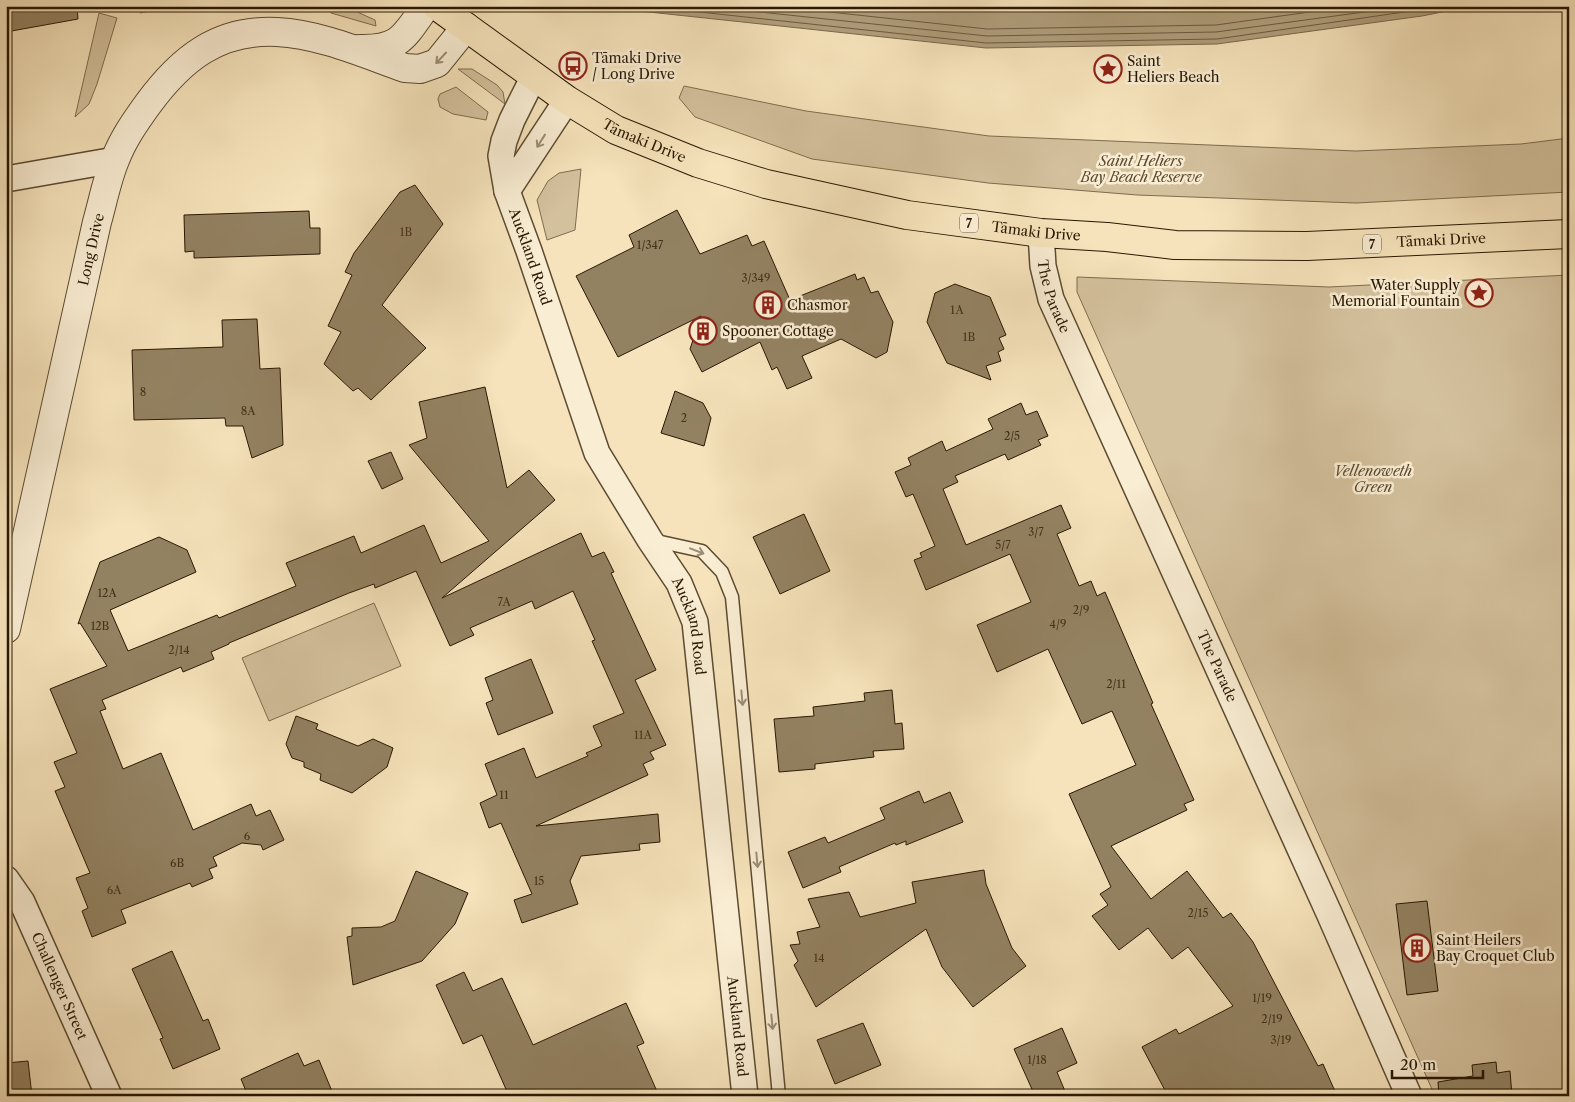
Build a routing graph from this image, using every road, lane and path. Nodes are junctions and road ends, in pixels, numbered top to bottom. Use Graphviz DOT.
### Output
graph roads {
  1 [pos="426,6"];
  2 [pos="437,6"];
  3 [pos="466,27"];
  4 [pos="350,49"];
  5 [pos="534,76"];
  6 [pos="567,100"];
  7 [pos="115,160"];
  8 [pos="6,179"];
  9 [pos="507,192"];
  10 [pos="1041,233"];
  11 [pos="1569,234"];
  12 [pos="650,540"];
  13 [pos="6,629"];
  14 [pos="6,879"];
  15 [pos="109,1096"];
  16 [pos="745,1096"];
  17 [pos="779,1096"];
  18 [pos="1409,1096"];
  1 -- 4 [label="street, Long Drive"];
  2 -- 3 [label="main road, Tāmaki Drive / 7"];
  3 -- 4 [label="street, Long Drive, one-way"];
  3 -- 5 [label="main road, Tāmaki Drive / 7"];
  4 -- 7 [label="street, Long Drive"];
  5 -- 6 [label="main road, Tāmaki Drive / 7"];
  5 -- 9 [label="street, Auckland Road"];
  6 -- 9 [label="street, Auckland Road, one-way"];
  6 -- 10 [label="main road, Tāmaki Drive / 7"];
  7 -- 8 [label="street"];
  7 -- 13 [label="street, Long Drive"];
  9 -- 12 [label="street, Auckland Road"];
  10 -- 11 [label="main road, Tāmaki Drive / 7"];
  10 -- 18 [label="street, The Parade"];
  12 -- 16 [label="street, Auckland Road"];
  12 -- 17 [label="lane, one-way"];
  14 -- 15 [label="street, Challenger Street"];
}
